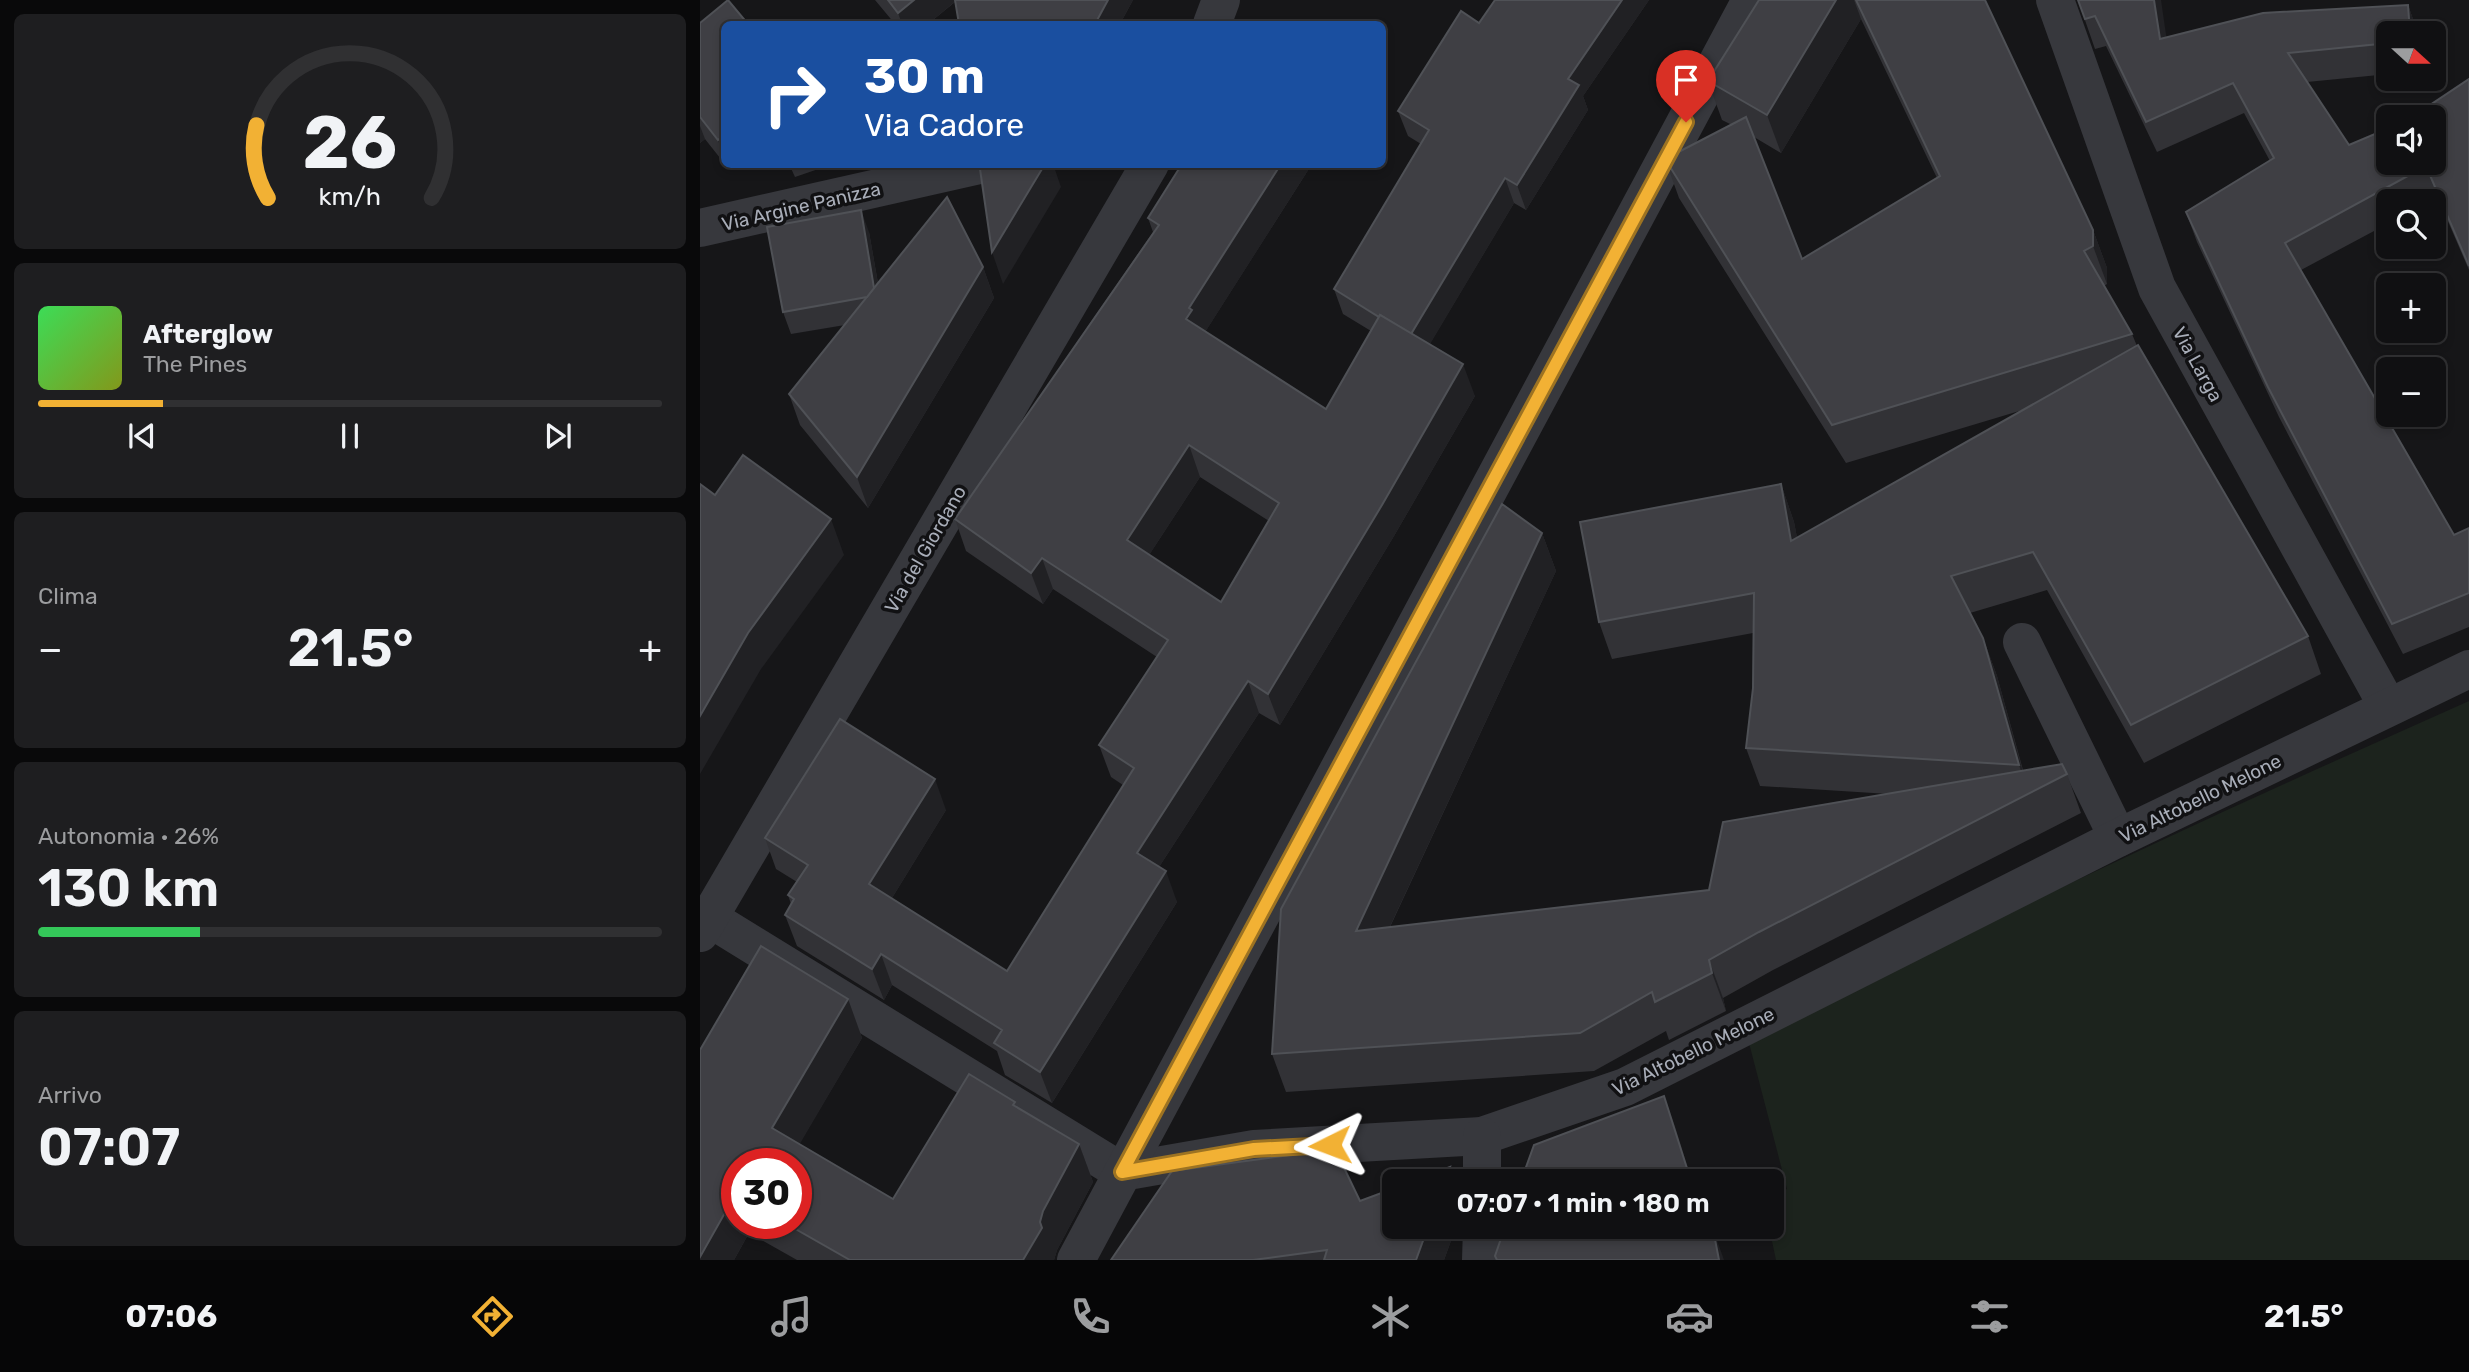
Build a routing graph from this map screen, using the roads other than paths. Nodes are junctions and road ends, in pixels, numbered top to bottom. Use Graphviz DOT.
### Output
graph roads {
  1 [pos="1221,0"];
  2 [pos="1751,0"];
  3 [pos="2055,0"];
  4 [pos="1213,21"];
  5 [pos="966,168"];
  6 [pos="1148,168"];
  7 [pos="700,228"];
  8 [pos="2022,642"];
  9 [pos="2469,670"];
  10 [pos="2388,707"];
  11 [pos="2118,838"];
  12 [pos="703,923"];
  13 [pos="1482,1136"];
  14 [pos="1482,1169"];
  15 [pos="1122,1172"];
  16 [pos="1482,1239"];
  17 [pos="1076,1260"];
  18 [pos="1482,1260"];
  1 -- 4 [label="street"];
  2 -- 15 [label="street"];
  3 -- 10 [label="street, Via Larga"];
  5 -- 7 [label="street, Via Argine Panizza"];
  6 -- 12 [label="street, Via del Giordano"];
  8 -- 11 [label="street"];
  9 -- 10 [label="street, Via Altobello Melone"];
  10 -- 11 [label="street, Via Altobello Melone"];
  11 -- 13 [label="street, Via Altobello Melone"];
  12 -- 15 [label="street"];
  13 -- 14 [label="street"];
  13 -- 15 [label="street, Via Altobello Melone"];
  15 -- 17 [label="street"];
  16 -- 18 [label="street"];
}
